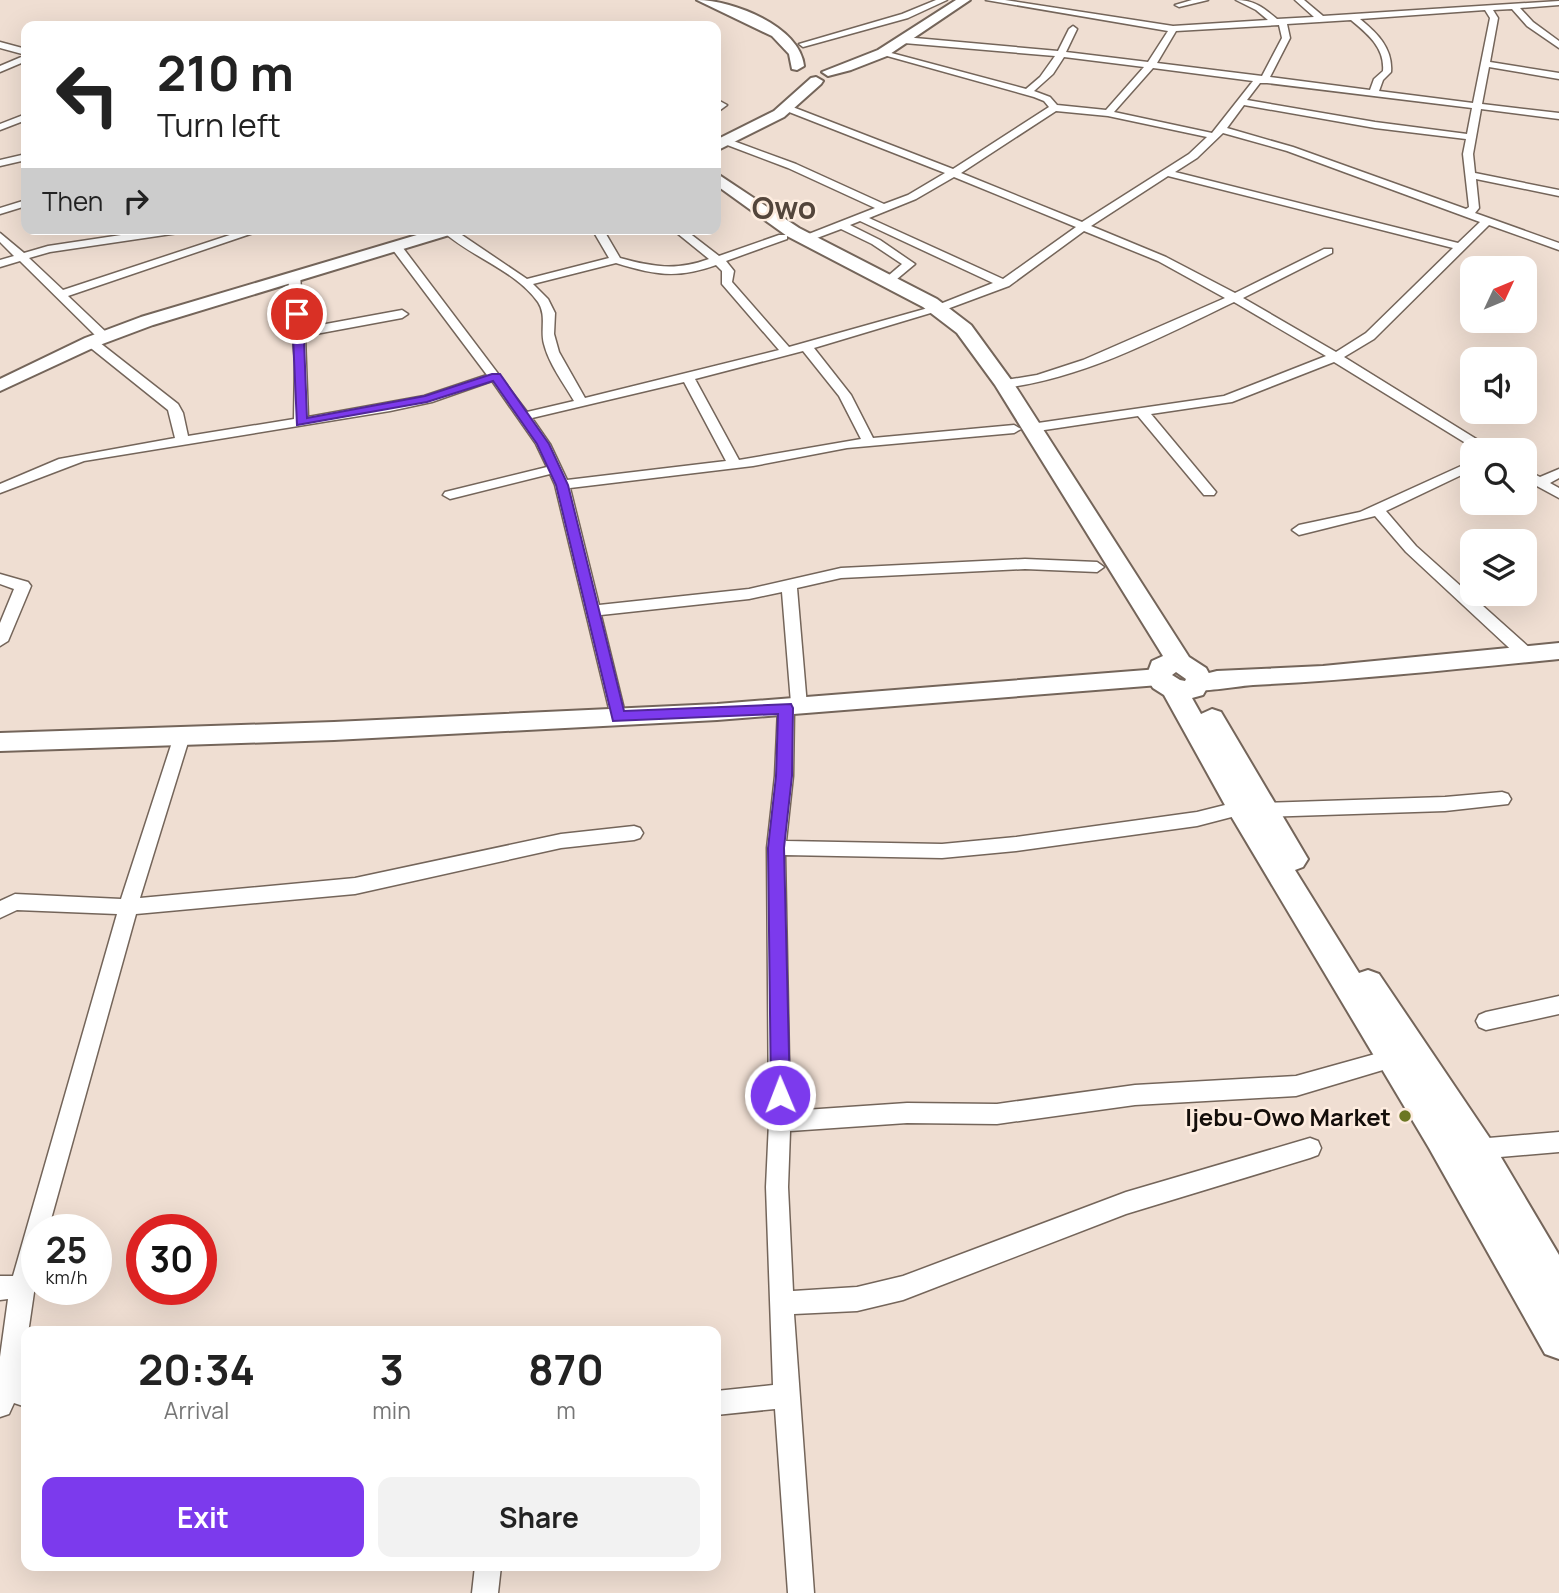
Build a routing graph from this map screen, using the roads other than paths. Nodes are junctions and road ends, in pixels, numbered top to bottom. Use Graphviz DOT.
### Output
graph roads {
  1 [pos="703,0"];
  2 [pos="720,0"];
  3 [pos="943,0"];
  4 [pos="964,0"];
  5 [pos="990,0"];
  6 [pos="1051,0"];
  7 [pos="1204,0"];
  8 [pos="1240,0"];
  9 [pos="1299,0"];
  10 [pos="1415,0"];
  11 [pos="1518,3"];
  12 [pos="1559,4"];
  13 [pos="1179,5"];
  14 [pos="1041,9"];
  15 [pos="1487,9"];
  16 [pos="1426,13"];
  17 [pos="1354,18"];
  18 [pos="1322,20"];
  19 [pos="1280,23"];
  20 [pos="1073,29"];
  21 [pos="1172,29"];
  22 [pos="904,40"];
  23 [pos="803,44"];
  24 [pos="0,45"];
  25 [pos="1559,45"];
  26 [pos="883,52"];
  27 [pos="21,53"];
  28 [pos="1061,55"];
  29 [pos="21,58"];
  30 [pos="1485,64"];
  31 [pos="1149,66"];
  32 [pos="0,69"];
  33 [pos="816,71"];
  34 [pos="1559,76"];
  35 [pos="1261,81"];
  36 [pos="1028,92"];
  37 [pos="1373,94"];
  38 [pos="1241,102"];
  39 [pos="1478,107"];
  40 [pos="787,108"];
  41 [pos="1054,108"];
  42 [pos="1108,113"];
  43 [pos="1559,116"];
  44 [pos="21,119"];
  45 [pos="0,127"];
  46 [pos="1218,133"];
  47 [pos="1471,137"];
  48 [pos="721,141"];
  49 [pos="721,141"];
  50 [pos="721,143"];
  51 [pos="21,158"];
  52 [pos="0,163"];
  53 [pos="954,173"];
  54 [pos="1168,173"];
  55 [pos="1470,175"];
  56 [pos="721,182"];
  57 [pos="721,191"];
  58 [pos="1559,193"];
  59 [pos="21,205"];
  60 [pos="884,208"];
  61 [pos="0,211"];
  62 [pos="1467,214"];
  63 [pos="861,218"];
  64 [pos="1486,222"];
  65 [pos="842,225"];
  66 [pos="1084,226"];
  67 [pos="778,229"];
  68 [pos="145,235"];
  69 [pos="242,235"];
  70 [pos="432,235"];
  71 [pos="457,235"];
  72 [pos="601,235"];
  73 [pos="685,235"];
  74 [pos="0,236"];
  75 [pos="805,239"];
  76 [pos="396,246"];
  77 [pos="1461,247"];
  78 [pos="1559,247"];
  79 [pos="1328,251"];
  80 [pos="22,257"];
  81 [pos="616,260"];
  82 [pos="718,261"];
  83 [pos="0,264"];
  84 [pos="294,275"];
  85 [pos="887,282"];
  86 [pos="523,283"];
  87 [pos="1005,284"];
  88 [pos="60,295"];
  89 [pos="1234,297"];
  90 [pos="933,310"];
  91 [pos="402,314"];
  92 [pos="299,333"];
  93 [pos="97,339"];
  94 [pos="806,346"];
  95 [pos="787,352"];
  96 [pos="1335,357"];
  97 [pos="496,376"];
  98 [pos="687,377"];
  99 [pos="1004,384"];
  100 [pos="0,386"];
  101 [pos="581,402"];
  102 [pos="1142,411"];
  103 [pos="526,416"];
  104 [pos="301,423"];
  105 [pos="1023,428"];
  106 [pos="1467,438"];
  107 [pos="182,442"];
  108 [pos="869,442"];
  109 [pos="735,464"];
  110 [pos="555,469"];
  111 [pos="1460,471"];
  112 [pos="1559,473"];
  113 [pos="1537,480"];
  114 [pos="1540,482"];
  115 [pos="562,485"];
  116 [pos="0,489"];
  117 [pos="1209,492"];
  118 [pos="1559,494"];
  119 [pos="450,495"];
  120 [pos="1377,510"];
  121 [pos="1299,530"];
  122 [pos="1097,567"];
  123 [pos="0,579"];
  124 [pos="789,586"];
  125 [pos="593,611"];
  126 [pos="0,641"];
  127 [pos="1559,651"];
  128 [pos="1526,654"];
  129 [pos="1185,678"];
  130 [pos="792,707"];
  131 [pos="618,717"];
  132 [pos="183,736"];
  133 [pos="0,742"];
  134 [pos="1502,800"];
  135 [pos="1253,809"];
  136 [pos="634,833"];
  137 [pos="776,848"];
  138 [pos="130,907"];
  139 [pos="0,911"];
  140 [pos="1559,1005"];
  141 [pos="1486,1021"];
  142 [pos="1392,1058"];
  143 [pos="780,1122"];
  144 [pos="1559,1142"];
  145 [pos="1310,1148"];
  146 [pos="1476,1149"];
  147 [pos="10,1288"];
  148 [pos="1559,1291"];
  149 [pos="783,1303"];
  150 [pos="1559,1340"];
  151 [pos="11,1396"];
  152 [pos="786,1396"];
  153 [pos="721,1403"];
  154 [pos="487,1571"];
  155 [pos="485,1593"];
  156 [pos="801,1593"];
  1 -- 33 [label="main road"];
  2 -- 23 [label="main road"];
  3 -- 23 [label="street"];
  4 -- 22 [label="street"];
  5 -- 14 [label="street"];
  6 -- 14 [label="street"];
  7 -- 13 [label="street"];
  8 -- 19 [label="street"];
  9 -- 18 [label="street"];
  10 -- 16 [label="street"];
  11 -- 12 [label="street"];
  11 -- 15 [label="street"];
  11 -- 25 [label="street"];
  14 -- 21 [label="street"];
  15 -- 16 [label="street"];
  15 -- 30 [label="street"];
  16 -- 17 [label="street"];
  17 -- 18 [label="street"];
  17 -- 37 [label="street"];
  18 -- 19 [label="street"];
  19 -- 21 [label="street"];
  19 -- 35 [label="street"];
  20 -- 28 [label="street"];
  21 -- 31 [label="street"];
  22 -- 26 [label="street"];
  22 -- 28 [label="street"];
  23 -- 33 [label="main road"];
  24 -- 27 [label="street"];
  26 -- 33 [label="street"];
  26 -- 36 [label="street"];
  28 -- 31 [label="street"];
  28 -- 36 [label="street"];
  29 -- 32 [label="street"];
  30 -- 34 [label="street"];
  30 -- 39 [label="street"];
  31 -- 35 [label="street"];
  31 -- 42 [label="street"];
  33 -- 40 [label="main road"];
  33 -- 48 [label="main road"];
  35 -- 37 [label="street"];
  35 -- 38 [label="street"];
  36 -- 41 [label="street"];
  37 -- 39 [label="street"];
  38 -- 46 [label="street"];
  38 -- 47 [label="street"];
  39 -- 43 [label="street"];
  39 -- 47 [label="street"];
  40 -- 49 [label="main road"];
  40 -- 53 [label="street"];
  41 -- 42 [label="street"];
  41 -- 53 [label="street"];
  42 -- 46 [label="street"];
  44 -- 45 [label="street"];
  46 -- 54 [label="street"];
  46 -- 62 [label="street"];
  47 -- 55 [label="street"];
  50 -- 60 [label="street"];
  51 -- 52 [label="street"];
  53 -- 60 [label="street"];
  53 -- 66 [label="street"];
  54 -- 66 [label="street"];
  54 -- 77 [label="street"];
  55 -- 58 [label="street"];
  55 -- 62 [label="street"];
  56 -- 67 [label="main road"];
  57 -- 67 [label="main road"];
  59 -- 61 [label="street"];
  60 -- 63 [label="street"];
  62 -- 64 [label="street"];
  63 -- 65 [label="street"];
  63 -- 87 [label="street"];
  64 -- 77 [label="street"];
  64 -- 78 [label="street"];
  65 -- 75 [label="street"];
  65 -- 85 [label="street"];
  66 -- 87 [label="street"];
  66 -- 89 [label="street"];
  67 -- 75 [label="main road"];
  67 -- 82 [label="street"];
  67 -- 90 [label="main road"];
  68 -- 80 [label="street"];
  69 -- 88 [label="street"];
  70 -- 76 [label="street"];
  71 -- 86 [label="street"];
  72 -- 81 [label="street"];
  73 -- 82 [label="street"];
  74 -- 80 [label="street"];
  75 -- 85 [label="main road"];
  76 -- 84 [label="street"];
  76 -- 97 [label="street"];
  77 -- 96 [label="street"];
  79 -- 89 [label="street"];
  80 -- 83 [label="street"];
  80 -- 88 [label="street"];
  81 -- 82 [label="street"];
  81 -- 86 [label="street"];
  82 -- 95 [label="street"];
  84 -- 92 [label="street"];
  84 -- 93 [label="street"];
  85 -- 90 [label="main road"];
  86 -- 101 [label="street"];
  87 -- 90 [label="street"];
  88 -- 93 [label="street"];
  89 -- 96 [label="street"];
  89 -- 99 [label="street"];
  90 -- 94 [label="street"];
  90 -- 99 [label="main road"];
  90 -- 105 [label="main road"];
  91 -- 92 [label="street"];
  92 -- 104 [label="street"];
  93 -- 100 [label="street"];
  93 -- 107 [label="street"];
  94 -- 95 [label="street"];
  94 -- 108 [label="street"];
  95 -- 98 [label="street"];
  96 -- 102 [label="street"];
  96 -- 106 [label="street"];
  97 -- 103 [label="street"];
  97 -- 104 [label="street"];
  98 -- 101 [label="street"];
  98 -- 109 [label="street"];
  99 -- 105 [label="main road"];
  101 -- 103 [label="street"];
  102 -- 105 [label="street"];
  102 -- 117 [label="street"];
  103 -- 110 [label="street"];
  104 -- 107 [label="street"];
  105 -- 108 [label="street"];
  105 -- 122 [label="main road"];
  105 -- 129 [label="main road"];
  107 -- 116 [label="street"];
  108 -- 109 [label="street"];
  109 -- 115 [label="street"];
  110 -- 115 [label="street"];
  110 -- 119 [label="street"];
  111 -- 120 [label="street"];
  112 -- 114 [label="street"];
  113 -- 114 [label="street"];
  114 -- 118 [label="street"];
  115 -- 125 [label="street"];
  120 -- 121 [label="street"];
  120 -- 128 [label="street"];
  122 -- 124 [label="street"];
  122 -- 129 [label="main road"];
  123 -- 126 [label="street"];
  124 -- 125 [label="street"];
  124 -- 130 [label="street"];
  125 -- 131 [label="street"];
  127 -- 128 [label="street"];
  128 -- 129 [label="street"];
  129 -- 130 [label="street"];
  129 -- 135 [label="main road"];
  130 -- 131 [label="street"];
  130 -- 137 [label="street"];
  131 -- 132 [label="street"];
  132 -- 133 [label="street"];
  132 -- 138 [label="street"];
  134 -- 135 [label="street"];
  135 -- 137 [label="street"];
  135 -- 142 [label="main road"];
  135 -- 146 [label="main road"];
  136 -- 138 [label="street"];
  137 -- 143 [label="street"];
  138 -- 139 [label="street"];
  138 -- 147 [label="street"];
  140 -- 141 [label="street"];
  142 -- 143 [label="street"];
  142 -- 150 [label="main road"];
  143 -- 149 [label="street"];
  144 -- 146 [label="street"];
  145 -- 149 [label="street"];
  146 -- 148 [label="main road"];
  147 -- 151 [label="street"];
  149 -- 152 [label="street"];
  152 -- 153 [label="street"];
  152 -- 156 [label="street"];
  154 -- 155 [label="street"];
}
